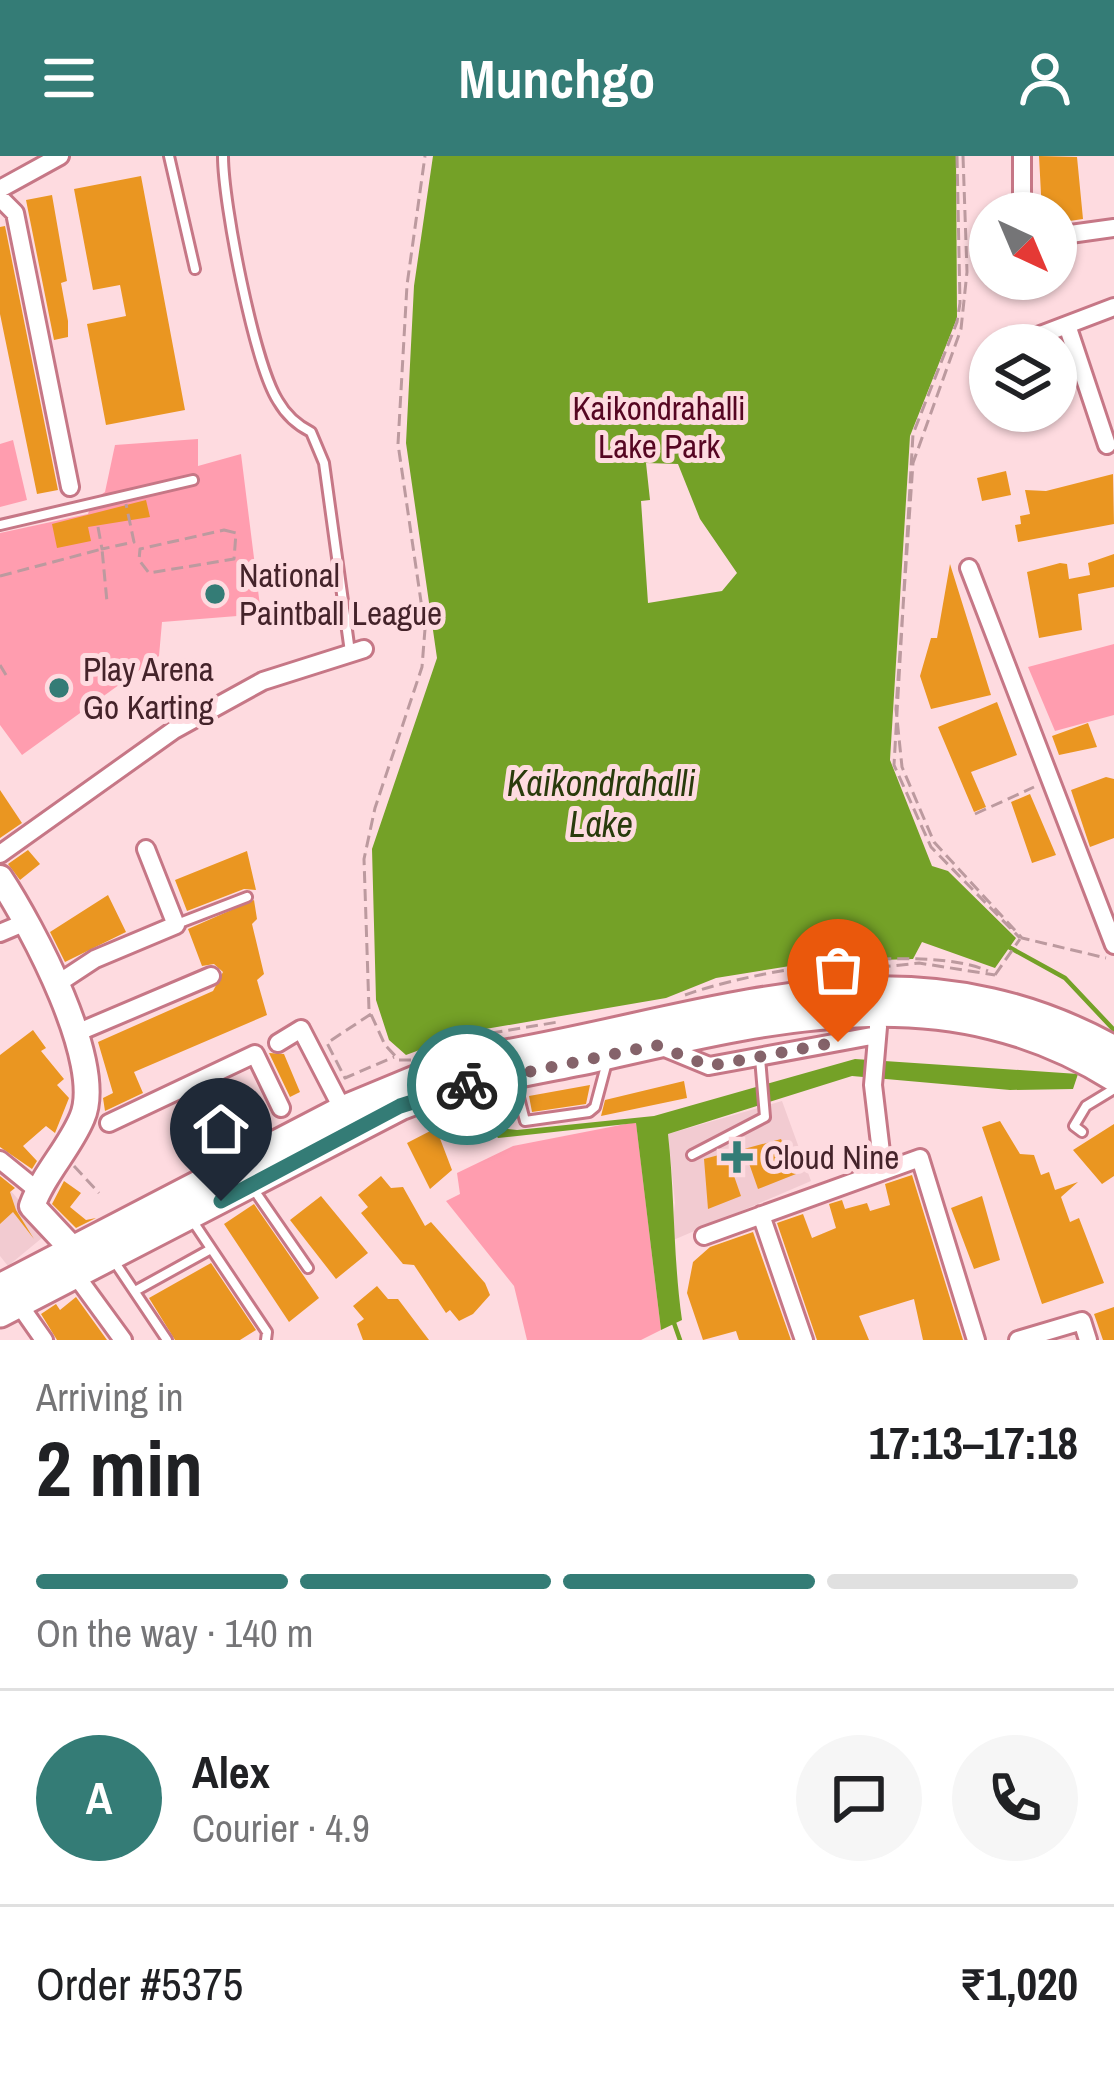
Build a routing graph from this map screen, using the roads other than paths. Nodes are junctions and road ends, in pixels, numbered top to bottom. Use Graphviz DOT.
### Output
graph roads {
  1 [pos="60,156"];
  2 [pos="170,156"];
  3 [pos="223,156"];
  4 [pos="1022,156"];
  5 [pos="0,189"];
  6 [pos="1022,192"];
  7 [pos="0,198"];
  8 [pos="1114,228"];
  9 [pos="1077,233"];
  10 [pos="195,269"];
  11 [pos="1114,307"];
  12 [pos="1069,324"];
  13 [pos="1077,357"];
  14 [pos="1107,446"];
  15 [pos="193,480"];
  16 [pos="70,487"];
  17 [pos="0,525"];
  18 [pos="969,568"];
  19 [pos="357,651"];
  20 [pos="146,849"];
  21 [pos="0,854"];
  22 [pos="4,892"];
  23 [pos="247,897"];
  24 [pos="26,922"];
  25 [pos="176,925"];
  26 [pos="0,933"];
  27 [pos="1114,946"];
  28 [pos="211,976"];
  29 [pos="54,986"];
  30 [pos="879,1022"];
  31 [pos="74,1034"];
  32 [pos="278,1043"];
  33 [pos="656,1045"];
  34 [pos="1114,1050"];
  35 [pos="609,1054"];
  36 [pos="760,1057"];
  37 [pos="513,1075"];
  38 [pos="1114,1077"];
  39 [pos="196,1082"];
  40 [pos="1114,1089"];
  41 [pos="280,1108"];
  42 [pos="343,1110"];
  43 [pos="109,1123"];
  44 [pos="1082,1132"];
  45 [pos="692,1155"];
  46 [pos="0,1160"];
  47 [pos="883,1169"];
  48 [pos="245,1176"];
  49 [pos="38,1190"];
  50 [pos="761,1215"];
  51 [pos="190,1217"];
  52 [pos="704,1237"];
  53 [pos="211,1249"];
  54 [pos="112,1258"];
  55 [pos="76,1265"];
  56 [pos="308,1268"];
  57 [pos="135,1291"];
  58 [pos="6,1301"];
  59 [pos="44,1340"];
  60 [pos="123,1340"];
  61 [pos="166,1340"];
  62 [pos="266,1340"];
  63 [pos="804,1340"];
  64 [pos="976,1340"];
  65 [pos="1018,1340"];
  66 [pos="1088,1340"];
  1 -- 5 [label="street"];
  2 -- 10 [label="lane"];
  3 -- 19 [label="lane"];
  4 -- 6 [label="street"];
  7 -- 16 [label="street"];
  8 -- 9 [label="street"];
  11 -- 12 [label="street"];
  13 -- 14 [label="street"];
  15 -- 17 [label="lane"];
  18 -- 27 [label="street"];
  19 -- 21 [label="street"];
  20 -- 25 [label="street"];
  22 -- 24 [label="main road"];
  23 -- 25 [label="lane"];
  24 -- 26 [label="street"];
  24 -- 29 [label="main road"];
  25 -- 29 [label="street"];
  28 -- 31 [label="street"];
  29 -- 31 [label="main road"];
  30 -- 33 [label="main road"];
  30 -- 36 [label="street"];
  30 -- 38 [label="main road"];
  30 -- 47 [label="street"];
  31 -- 49 [label="main road"];
  32 -- 42 [label="street"];
  33 -- 35 [label="main road"];
  33 -- 36 [label="street"];
  34 -- 42 [label="main road"];
  35 -- 37 [label="main road"];
  35 -- 37 [label="lane"];
  36 -- 45 [label="lane"];
  37 -- 48 [label="main road"];
  39 -- 41 [label="street"];
  39 -- 43 [label="street"];
  39 -- 48 [label="street"];
  40 -- 44 [label="lane"];
  42 -- 48 [label="main road"];
  46 -- 49 [label="street"];
  47 -- 50 [label="street"];
  47 -- 64 [label="street"];
  48 -- 51 [label="main road"];
  48 -- 55 [label="main road"];
  48 -- 56 [label="lane"];
  49 -- 55 [label="main road"];
  50 -- 52 [label="street"];
  50 -- 63 [label="street"];
  51 -- 53 [label="lane"];
  51 -- 54 [label="main road"];
  53 -- 57 [label="lane"];
  53 -- 62 [label="lane"];
  54 -- 55 [label="main road"];
  54 -- 57 [label="lane"];
  55 -- 58 [label="main road"];
  55 -- 60 [label="street"];
  57 -- 61 [label="lane"];
  58 -- 59 [label="street"];
  65 -- 66 [label="street"];
}
